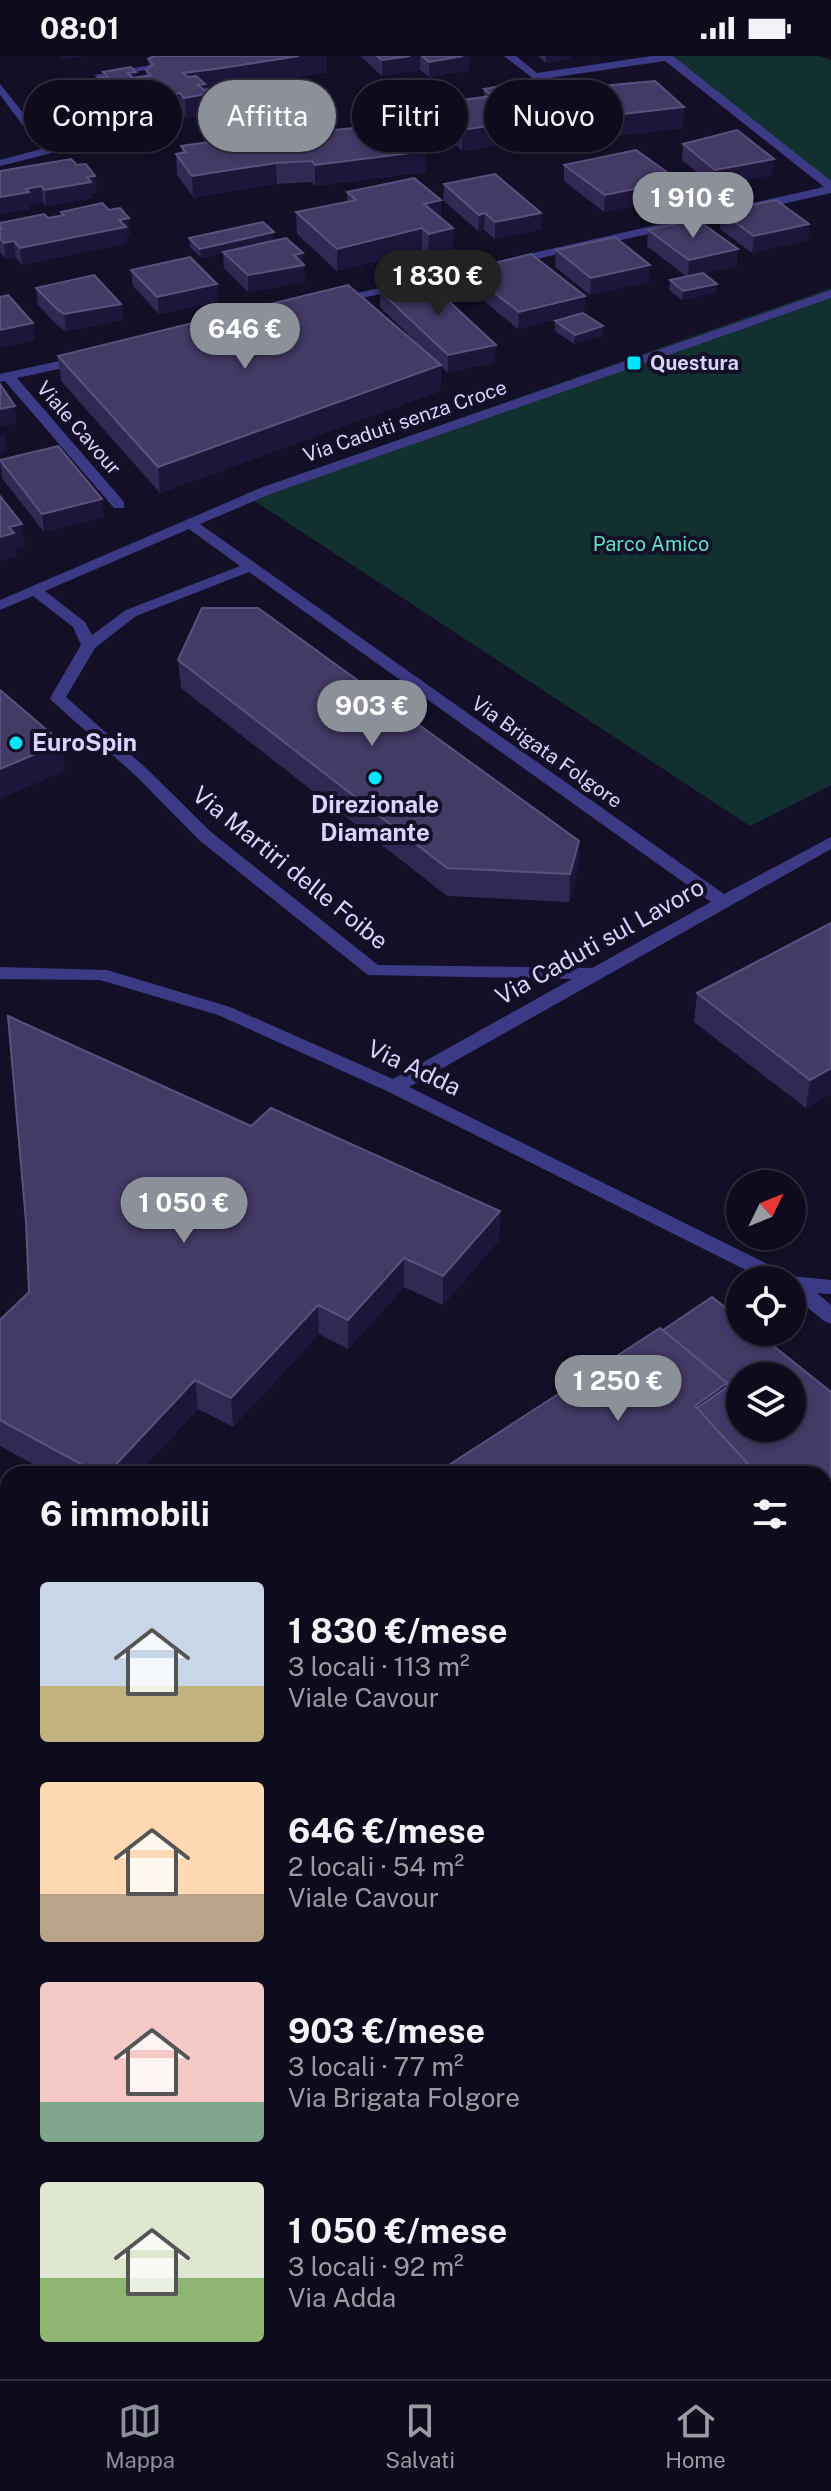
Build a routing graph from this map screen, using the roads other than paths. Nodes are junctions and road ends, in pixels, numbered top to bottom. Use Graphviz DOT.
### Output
graph roads {
  1 [pos="223,56"];
  2 [pos="509,56"];
  3 [pos="666,56"];
  4 [pos="99,75"];
  5 [pos="0,87"];
  6 [pos="0,163"];
  7 [pos="831,188"];
  8 [pos="831,294"];
  9 [pos="316,306"];
  10 [pos="100,355"];
  11 [pos="4,377"];
  12 [pos="119,505"];
  13 [pos="192,525"];
  14 [pos="250,567"];
  15 [pos="35,591"];
  16 [pos="0,605"];
  17 [pos="89,645"];
  18 [pos="831,842"];
  19 [pos="722,901"];
  20 [pos="0,973"];
  21 [pos="592,974"];
  22 [pos="394,1087"];
  23 [pos="756,1266"];
  24 [pos="806,1285"];
  25 [pos="831,1287"];
  26 [pos="806,1295"];
  27 [pos="831,1316"];
  1 -- 4 [label="street"];
  2 -- 3 [label="street"];
  3 -- 7 [label="street"];
  5 -- 6 [label="street"];
  7 -- 9 [label="street"];
  8 -- 13 [label="street, Via Caduti senza Croce"];
  10 -- 11 [label="street, Viale Cavour"];
  11 -- 12 [label="street, Viale Cavour"];
  13 -- 14 [label="street, Via Brigata Folgore"];
  13 -- 15 [label="street, Via Caduti senza Croce"];
  14 -- 17 [label="street, Via Martiri delle Foibe"];
  14 -- 19 [label="street, Via Brigata Folgore"];
  15 -- 16 [label="street, Via Caduti senza Croce"];
  15 -- 17 [label="street"];
  17 -- 21 [label="street, Via Martiri delle Foibe"];
  18 -- 19 [label="street, Via Caduti sul Lavoro"];
  19 -- 21 [label="street, Via Caduti sul Lavoro"];
  20 -- 22 [label="street, Via Adda"];
  21 -- 22 [label="street, Via Caduti sul Lavoro"];
  22 -- 23 [label="street, Via Adda"];
  24 -- 25 [label="street"];
  26 -- 27 [label="street"];
}
